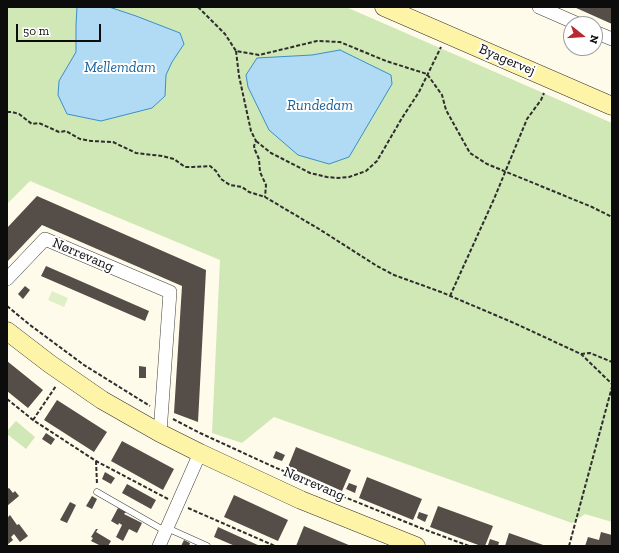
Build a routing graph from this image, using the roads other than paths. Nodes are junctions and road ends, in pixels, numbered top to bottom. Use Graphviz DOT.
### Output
graph roads {
  1 [pos="384,7"];
  2 [pos="539,7"];
  3 [pos="404,11"];
  4 [pos="563,17"];
  5 [pos="612,106"];
  6 [pos="7,279"];
  7 [pos="7,331"];
  8 [pos="160,433"];
  9 [pos="200,453"];
  10 [pos="97,492"];
  11 [pos="166,529"];
  12 [pos="159,546"];
  13 [pos="207,546"];
  14 [pos="416,546"];
  1 -- 3 [label="street, Byagervej"];
  2 -- 4 [label="street"];
  3 -- 5 [label="street, Byagervej"];
  6 -- 8 [label="street, Nørrevang"];
  7 -- 8 [label="street, Nørrevang"];
  8 -- 9 [label="street, Nørrevang"];
  9 -- 11 [label="street"];
  9 -- 14 [label="street, Nørrevang"];
  10 -- 11 [label="lane"];
  11 -- 12 [label="street"];
  11 -- 13 [label="lane"];
}
